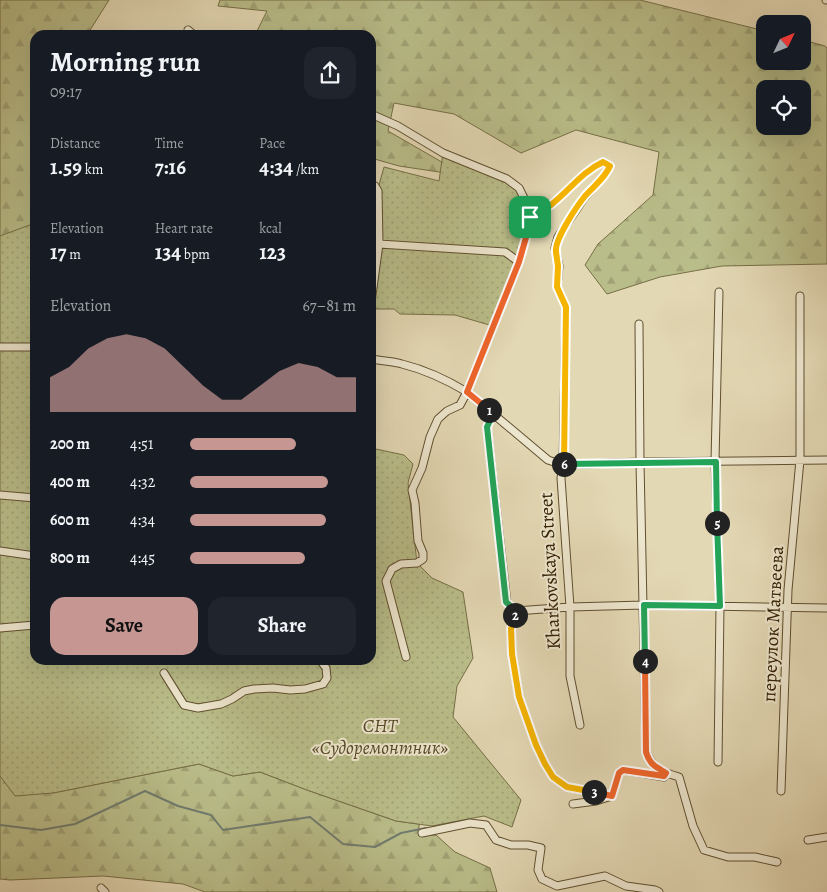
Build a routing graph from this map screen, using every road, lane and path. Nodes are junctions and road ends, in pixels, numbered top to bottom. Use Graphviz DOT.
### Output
graph roads {
  1 [pos="376,116"];
  2 [pos="376,188"];
  3 [pos="530,217"];
  4 [pos="379,244"];
  5 [pos="376,260"];
  6 [pos="519,262"];
  7 [pos="719,292"];
  8 [pos="800,296"];
  9 [pos="639,324"];
  10 [pos="0,347"];
  11 [pos="30,347"];
  12 [pos="376,360"];
  13 [pos="467,392"];
  14 [pos="493,414"];
  15 [pos="800,460"];
  16 [pos="827,460"];
  17 [pos="640,462"];
  18 [pos="716,462"];
  19 [pos="564,465"];
  20 [pos="0,495"];
  21 [pos="30,498"];
  22 [pos="0,551"];
  23 [pos="30,555"];
  24 [pos="644,605"];
  25 [pos="720,606"];
  26 [pos="570,607"];
  27 [pos="788,608"];
  28 [pos="827,608"];
  29 [pos="516,611"];
  30 [pos="30,625"];
  31 [pos="0,628"];
  32 [pos="406,658"];
  33 [pos="324,665"];
  34 [pos="164,673"];
  35 [pos="580,725"];
  36 [pos="718,762"];
  37 [pos="666,773"];
  38 [pos="781,790"];
  39 [pos="612,796"];
  40 [pos="573,804"];
  41 [pos="422,833"];
  42 [pos="827,837"];
  43 [pos="808,840"];
  44 [pos="777,862"];
  45 [pos="659,892"];
  1 -- 3 [label="street"];
  2 -- 4 [label="street"];
  3 -- 6 [label="street"];
  3 -- 19 [label="street, Kharkovskaya Street"];
  4 -- 5 [label="street"];
  4 -- 6 [label="street"];
  6 -- 13 [label="street"];
  7 -- 18 [label="street"];
  8 -- 15 [label="street, переулок Матвеева"];
  9 -- 17 [label="street"];
  10 -- 11 [label="street"];
  12 -- 13 [label="street"];
  13 -- 14 [label="street"];
  13 -- 32 [label="street"];
  14 -- 19 [label="street"];
  14 -- 29 [label="street"];
  15 -- 16 [label="street"];
  15 -- 18 [label="street"];
  15 -- 27 [label="street, переулок Матвеева"];
  17 -- 18 [label="street"];
  17 -- 19 [label="street"];
  17 -- 24 [label="street"];
  18 -- 25 [label="street"];
  19 -- 26 [label="street, Kharkovskaya Street"];
  20 -- 21 [label="street"];
  22 -- 23 [label="street"];
  24 -- 25 [label="street"];
  24 -- 26 [label="street"];
  24 -- 37 [label="street"];
  25 -- 27 [label="street"];
  25 -- 36 [label="street"];
  26 -- 29 [label="street"];
  26 -- 35 [label="street, Kharkovskaya Street"];
  27 -- 28 [label="street"];
  27 -- 38 [label="street, переулок Матвеева"];
  29 -- 39 [label="street"];
  30 -- 31 [label="street"];
  33 -- 34 [label="street"];
  37 -- 39 [label="street"];
  37 -- 44 [label="street"];
  39 -- 40 [label="street"];
  41 -- 45 [label="street"];
  42 -- 43 [label="street"];
}
